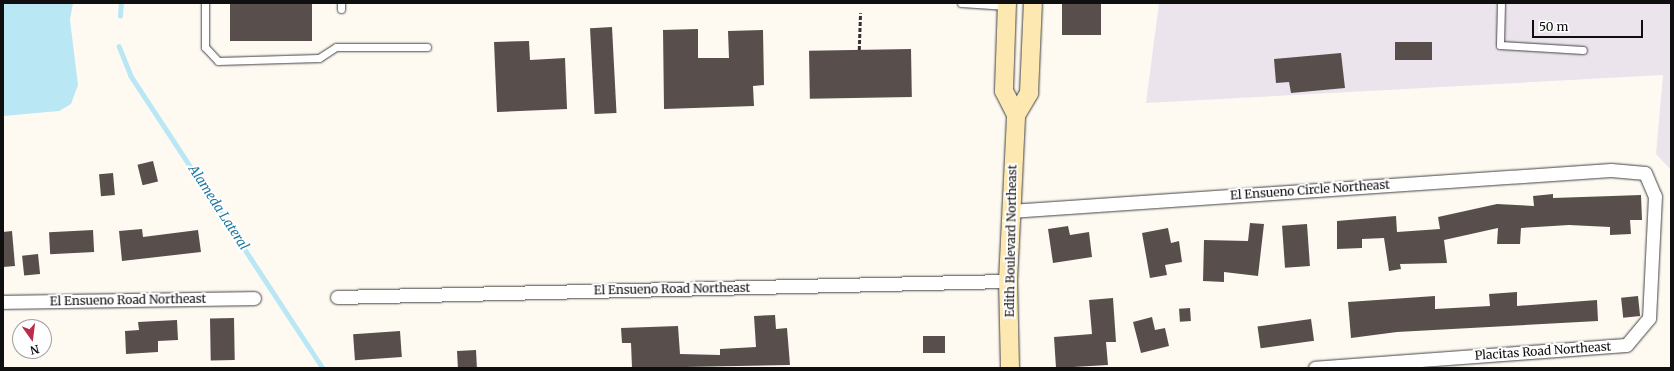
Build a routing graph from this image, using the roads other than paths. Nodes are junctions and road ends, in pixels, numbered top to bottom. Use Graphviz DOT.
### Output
graph roads {
  1 [pos="205,3"];
  2 [pos="957,3"];
  3 [pos="961,3"];
  4 [pos="1033,3"];
  5 [pos="1501,3"];
  6 [pos="1007,4"];
  7 [pos="427,47"];
  8 [pos="1583,50"];
  9 [pos="1016,115"];
  10 [pos="1010,211"];
  11 [pos="1008,281"];
  12 [pos="337,297"];
  13 [pos="254,298"];
  14 [pos="3,302"];
  15 [pos="1626,345"];
  16 [pos="1010,368"];
  17 [pos="1315,368"];
  1 -- 7 [label="lane"];
  2 -- 3 [label="lane"];
  3 -- 6 [label="lane"];
  4 -- 9 [label="street, Edith Boulevard Northeast"];
  5 -- 8 [label="lane"];
  6 -- 9 [label="street"];
  9 -- 10 [label="street, Edith Boulevard Northeast"];
  10 -- 11 [label="street, Edith Boulevard Northeast"];
  10 -- 15 [label="street, El Ensueno Circle Northeast"];
  11 -- 12 [label="street, El Ensueno Road Northeast"];
  11 -- 16 [label="street, Edith Boulevard Northeast"];
  13 -- 14 [label="street, El Ensueno Road Northeast"];
  15 -- 17 [label="street, Placitas Road Northeast"];
}
